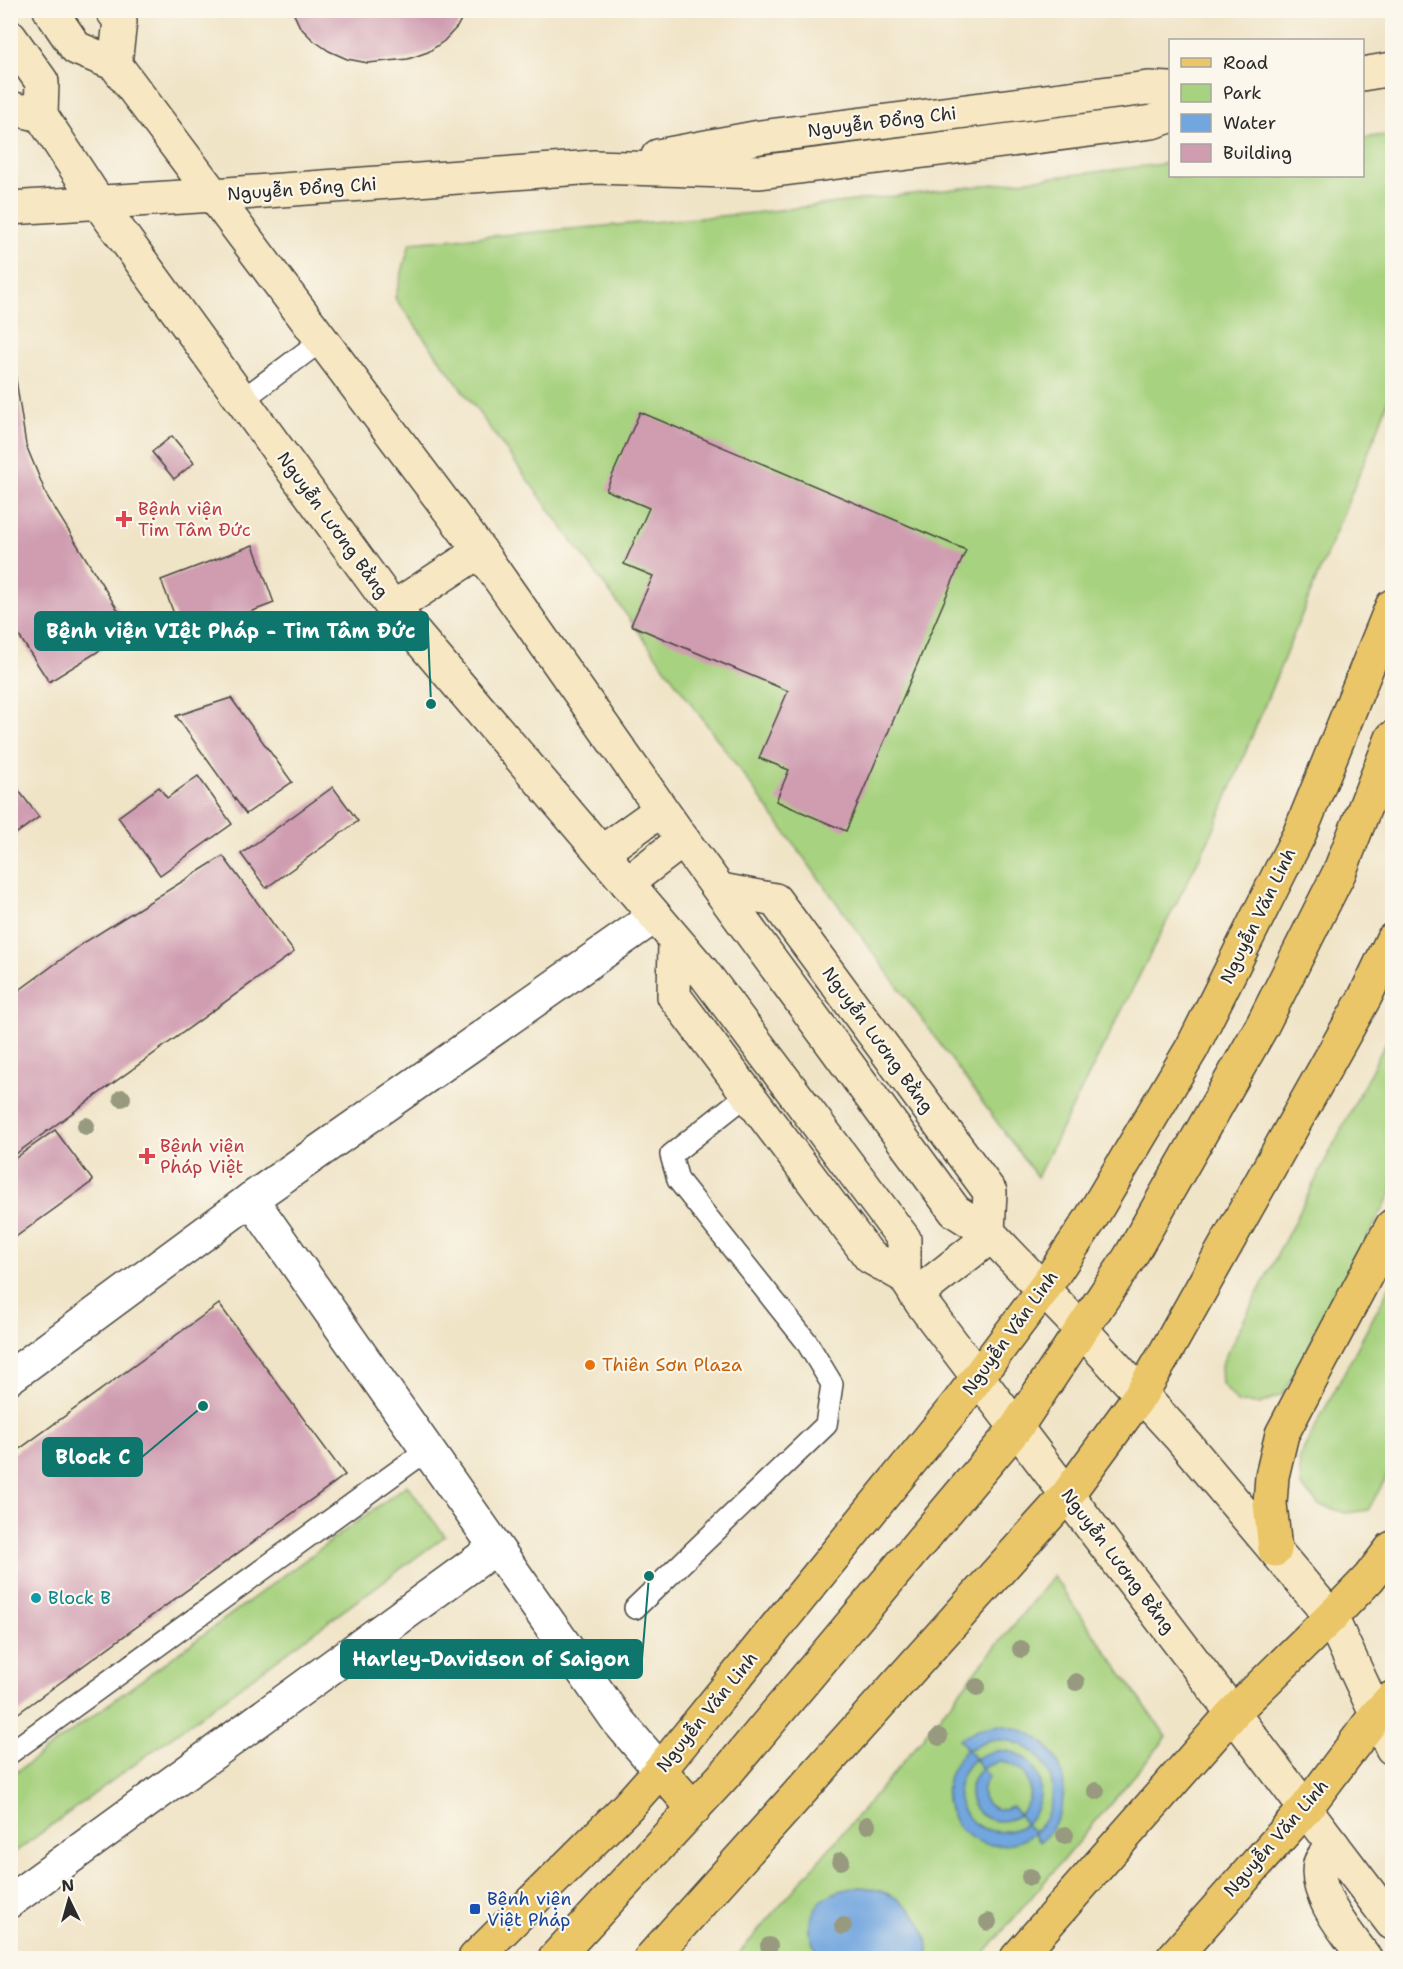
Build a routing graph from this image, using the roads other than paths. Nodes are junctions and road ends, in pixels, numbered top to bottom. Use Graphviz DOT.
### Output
graph roads {
  1 [pos="50,10"];
  2 [pos="112,10"];
  3 [pos="10,37"];
  4 [pos="115,64"];
  5 [pos="1392,69"];
  6 [pos="1364,74"];
  7 [pos="1169,89"];
  8 [pos="983,109"];
  9 [pos="26,112"];
  10 [pos="948,114"];
  11 [pos="1169,116"];
  12 [pos="987,144"];
  13 [pos="950,148"];
  14 [pos="594,167"];
  15 [pos="214,195"];
  16 [pos="98,202"];
  17 [pos="10,208"];
  18 [pos="322,340"];
  19 [pos="242,400"];
  20 [pos="480,551"];
  21 [pos="1392,606"];
  22 [pos="393,608"];
  23 [pos="1392,738"];
  24 [pos="661,810"];
  25 [pos="683,840"];
  26 [pos="602,852"];
  27 [pos="627,883"];
  28 [pos="665,928"];
  29 [pos="1392,940"];
  30 [pos="748,1095"];
  31 [pos="251,1198"];
  32 [pos="1392,1226"];
  33 [pos="989,1234"];
  34 [pos="910,1286"];
  35 [pos="1043,1290"];
  36 [pos="1082,1330"];
  37 [pos="977,1376"];
  38 [pos="10,1377"];
  39 [pos="1141,1394"];
  40 [pos="1016,1428"];
  41 [pos="427,1450"];
  42 [pos="1067,1495"];
  43 [pos="495,1548"];
  44 [pos="1392,1548"];
  45 [pos="1275,1550"];
  46 [pos="635,1608"];
  47 [pos="1331,1617"];
  48 [pos="1384,1707"];
  49 [pos="1233,1713"];
  50 [pos="1392,1748"];
  51 [pos="10,1753"];
  52 [pos="660,1770"];
  53 [pos="1306,1808"];
  54 [pos="694,1809"];
  55 [pos="1333,1845"];
  56 [pos="10,1901"];
  57 [pos="1392,1923"];
  58 [pos="476,1959"];
  59 [pos="555,1959"];
  60 [pos="651,1959"];
  61 [pos="1017,1959"];
  62 [pos="1173,1959"];
  63 [pos="1365,1959"];
  1 -- 4 [label="main road"];
  2 -- 4 [label="main road"];
  3 -- 9 [label="main road, Nguyễn Lương Bằng"];
  4 -- 15 [label="main road, Nguyễn Lương Bằng"];
  5 -- 6 [label="main road"];
  7 -- 8 [label="main road, Nguyễn Đổng Chi"];
  8 -- 10 [label="main road, Nguyễn Đổng Chi"];
  8 -- 12 [label="main road"];
  9 -- 16 [label="main road, Nguyễn Lương Bằng"];
  10 -- 13 [label="main road"];
  10 -- 14 [label="main road, Nguyễn Đổng Chi"];
  11 -- 12 [label="main road, Nguyễn Đổng Chi"];
  12 -- 13 [label="main road, Nguyễn Đổng Chi"];
  13 -- 14 [label="main road, Nguyễn Đổng Chi"];
  14 -- 15 [label="main road, Nguyễn Đổng Chi"];
  15 -- 16 [label="main road, Nguyễn Đổng Chi"];
  15 -- 18 [label="main road, Nguyễn Lương Bằng"];
  16 -- 17 [label="main road, Nguyễn Đổng Chi"];
  16 -- 19 [label="main road, Nguyễn Lương Bằng"];
  18 -- 19 [label="lane"];
  18 -- 20 [label="main road, Nguyễn Lương Bằng"];
  19 -- 22 [label="main road, Nguyễn Lương Bằng"];
  20 -- 22 [label="main road"];
  20 -- 24 [label="main road, Nguyễn Lương Bằng"];
  21 -- 35 [label="main road, Nguyễn Văn Linh"];
  22 -- 26 [label="main road, Nguyễn Lương Bằng"];
  23 -- 36 [label="main road"];
  24 -- 25 [label="main road, Nguyễn Lương Bằng"];
  24 -- 26 [label="main road"];
  25 -- 27 [label="main road"];
  25 -- 33 [label="main road, Nguyễn Lương Bằng"];
  26 -- 27 [label="main road, Nguyễn Lương Bằng"];
  27 -- 28 [label="main road, Nguyễn Lương Bằng"];
  28 -- 30 [label="main road, Nguyễn Lương Bằng"];
  28 -- 31 [label="street"];
  28 -- 34 [label="main road, Nguyễn Lương Bằng"];
  29 -- 39 [label="main road"];
  30 -- 34 [label="main road, Nguyễn Lương Bằng"];
  30 -- 46 [label="lane"];
  31 -- 38 [label="street"];
  31 -- 41 [label="street"];
  32 -- 45 [label="main road"];
  33 -- 34 [label="main road"];
  33 -- 35 [label="main road"];
  34 -- 37 [label="main road, Nguyễn Lương Bằng"];
  35 -- 36 [label="main road"];
  35 -- 37 [label="main road, Nguyễn Văn Linh"];
  36 -- 39 [label="main road"];
  36 -- 40 [label="main road"];
  37 -- 40 [label="main road, Nguyễn Lương Bằng"];
  37 -- 52 [label="main road, Nguyễn Văn Linh"];
  39 -- 42 [label="main road"];
  39 -- 45 [label="main road"];
  40 -- 42 [label="main road, Nguyễn Lương Bằng"];
  40 -- 54 [label="main road"];
  41 -- 43 [label="street"];
  41 -- 51 [label="lane"];
  42 -- 49 [label="main road, Nguyễn Lương Bằng"];
  42 -- 60 [label="main road"];
  43 -- 52 [label="street"];
  43 -- 56 [label="street"];
  44 -- 47 [label="main road"];
  45 -- 47 [label="main road"];
  47 -- 48 [label="main road"];
  47 -- 49 [label="main road"];
  48 -- 50 [label="main road"];
  48 -- 53 [label="main road, Nguyễn Văn Linh"];
  49 -- 53 [label="main road, Nguyễn Lương Bằng"];
  49 -- 61 [label="main road"];
  52 -- 54 [label="main road"];
  52 -- 58 [label="main road, Nguyễn Văn Linh"];
  53 -- 55 [label="main road, Nguyễn Lương Bằng"];
  53 -- 62 [label="main road, Nguyễn Văn Linh"];
  54 -- 59 [label="main road"];
  55 -- 57 [label="main road, Nguyễn Lương Bằng"];
  55 -- 63 [label="main road"];
}
